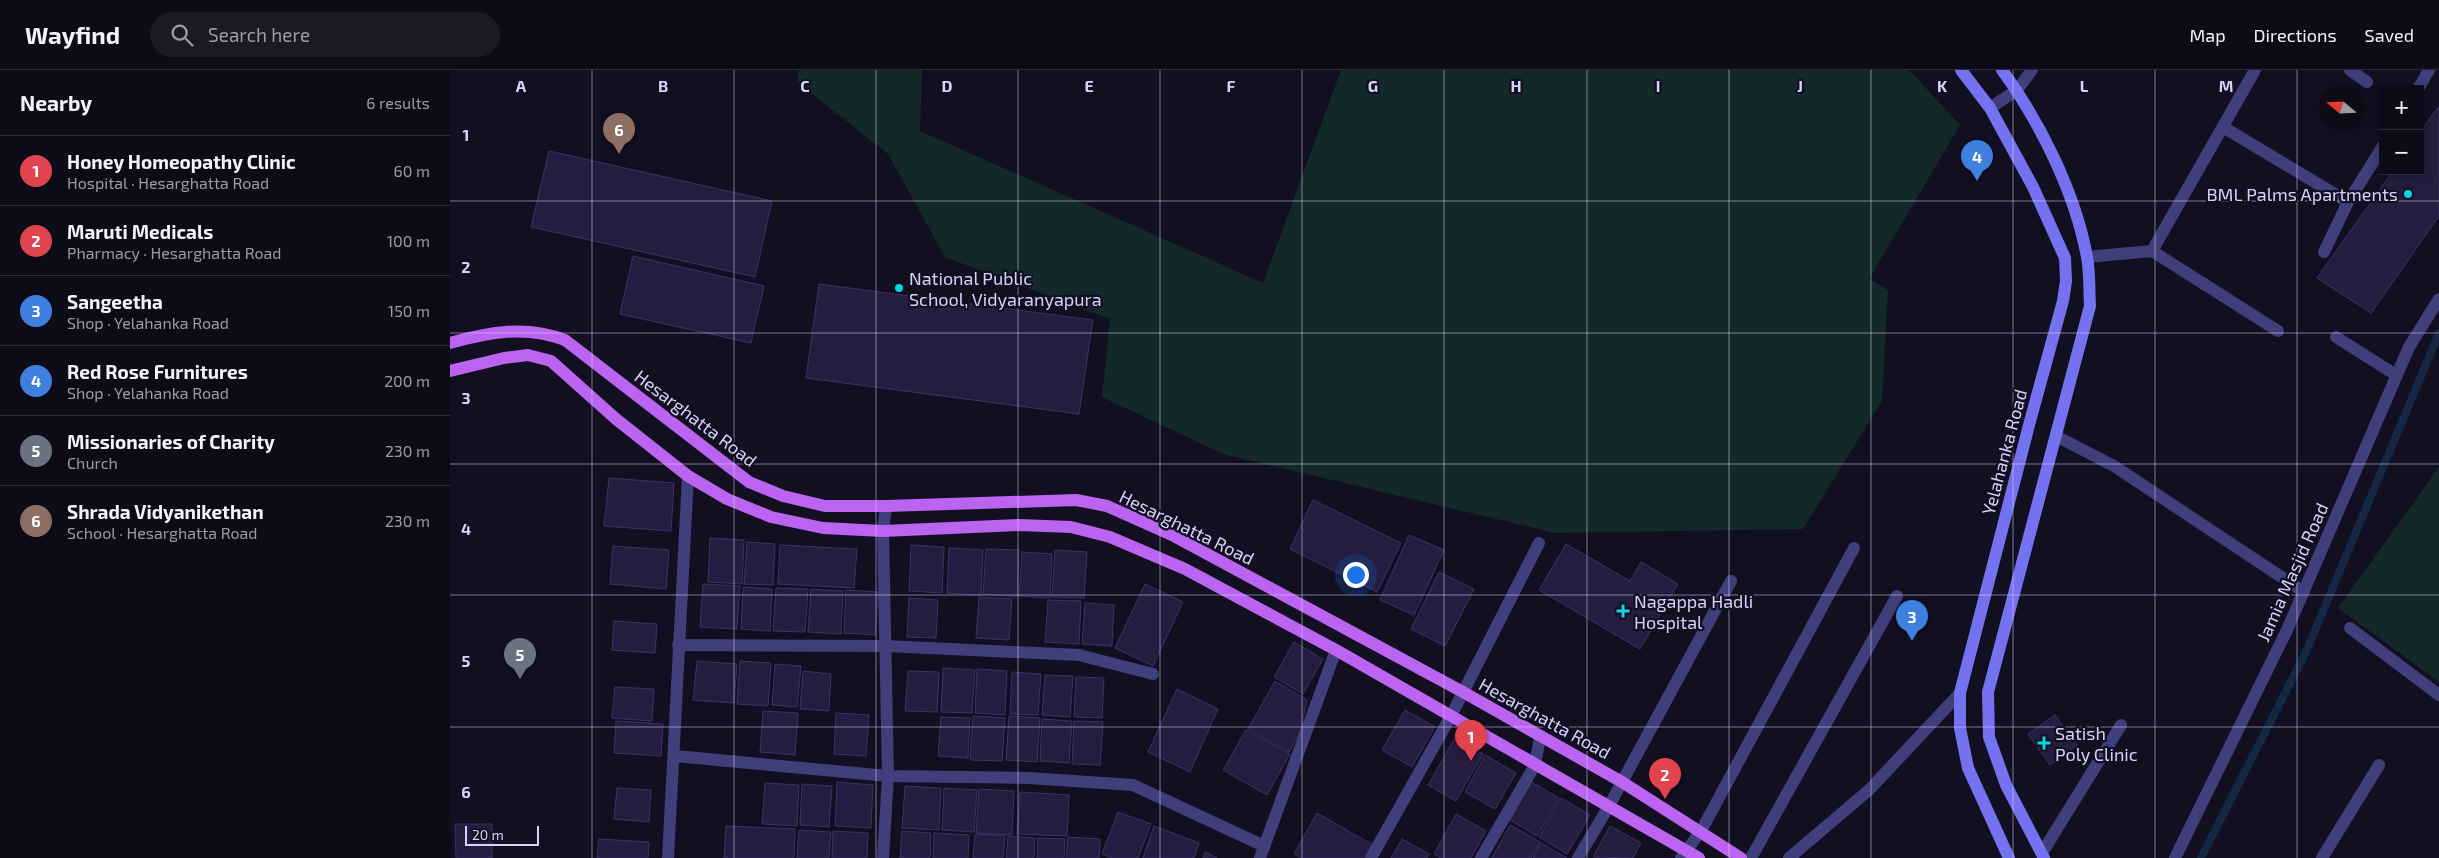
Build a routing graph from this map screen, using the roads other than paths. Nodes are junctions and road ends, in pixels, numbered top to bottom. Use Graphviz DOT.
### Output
graph roads {
  1 [pos="1961,70"];
  2 [pos="2002,70"];
  3 [pos="2032,70"];
  4 [pos="2255,70"];
  5 [pos="2350,70"];
  6 [pos="2430,70"];
  7 [pos="2368,82"];
  8 [pos="2421,85"];
  9 [pos="2016,90"];
  10 [pos="1990,108"];
  11 [pos="2223,126"];
  12 [pos="2379,152"];
  13 [pos="2348,202"];
  14 [pos="2152,251"];
  15 [pos="2324,252"];
  16 [pos="2087,257"];
  17 [pos="2439,299"];
  18 [pos="2278,331"];
  19 [pos="2336,338"];
  20 [pos="450,343"];
  21 [pos="450,371"];
  22 [pos="2396,375"];
  23 [pos="2056,436"];
  24 [pos="688,476"];
  25 [pos="886,506"];
  26 [pos="883,531"];
  27 [pos="1539,543"];
  28 [pos="1854,548"];
  29 [pos="1731,580"];
  30 [pos="2304,592"];
  31 [pos="1897,596"];
  32 [pos="2350,628"];
  33 [pos="678,645"];
  34 [pos="886,646"];
  35 [pos="1336,650"];
  36 [pos="1153,674"];
  37 [pos="1463,692"];
  38 [pos="1960,693"];
  39 [pos="2439,694"];
  40 [pos="1451,716"];
  41 [pos="2121,725"];
  42 [pos="1540,737"];
  43 [pos="675,756"];
  44 [pos="1535,765"];
  45 [pos="2379,765"];
  46 [pos="888,776"];
  47 [pos="1622,782"];
  48 [pos="1609,806"];
  49 [pos="1701,831"];
  50 [pos="1264,846"];
  51 [pos="1684,854"];
  52 [pos="2043,855"];
  53 [pos="668,858"];
  54 [pos="883,858"];
  55 [pos="1260,858"];
  56 [pos="1370,858"];
  57 [pos="1482,858"];
  58 [pos="1578,858"];
  59 [pos="1698,858"];
  60 [pos="1741,858"];
  61 [pos="1750,858"];
  62 [pos="1789,858"];
  63 [pos="2009,858"];
  64 [pos="2175,858"];
  65 [pos="2322,858"];
  1 -- 10 [label="main road, Yelahanka Road"];
  2 -- 9 [label="main road"];
  3 -- 9 [label="street"];
  4 -- 11 [label="street"];
  5 -- 7 [label="street"];
  6 -- 8 [label="street"];
  9 -- 10 [label="street"];
  9 -- 16 [label="main road"];
  10 -- 38 [label="main road, Yelahanka Road"];
  11 -- 13 [label="street"];
  11 -- 14 [label="street"];
  12 -- 13 [label="street"];
  13 -- 15 [label="street"];
  14 -- 16 [label="street"];
  14 -- 18 [label="street"];
  16 -- 23 [label="main road"];
  17 -- 22 [label="street, Jamia Masjid Road"];
  19 -- 22 [label="street"];
  20 -- 25 [label="main road, Hesarghatta Road"];
  21 -- 24 [label="main road"];
  22 -- 30 [label="street, Jamia Masjid Road"];
  23 -- 30 [label="street"];
  23 -- 52 [label="main road"];
  24 -- 26 [label="main road"];
  24 -- 33 [label="street"];
  25 -- 26 [label="street"];
  25 -- 37 [label="main road, Hesarghatta Road"];
  26 -- 34 [label="street"];
  26 -- 35 [label="main road"];
  27 -- 37 [label="street"];
  28 -- 49 [label="street"];
  29 -- 47 [label="street"];
  30 -- 64 [label="street, Jamia Masjid Road"];
  31 -- 61 [label="street"];
  32 -- 39 [label="street"];
  33 -- 34 [label="street"];
  33 -- 43 [label="street"];
  34 -- 36 [label="street"];
  34 -- 46 [label="street"];
  35 -- 40 [label="main road"];
  35 -- 50 [label="street"];
  37 -- 40 [label="street"];
  37 -- 42 [label="main road, Hesarghatta Road"];
  38 -- 62 [label="street"];
  38 -- 63 [label="main road, Yelahanka Road"];
  40 -- 44 [label="main road"];
  40 -- 56 [label="street"];
  41 -- 52 [label="street"];
  42 -- 44 [label="street"];
  42 -- 47 [label="main road, Hesarghatta Road"];
  43 -- 46 [label="street"];
  43 -- 53 [label="street"];
  44 -- 48 [label="main road"];
  44 -- 57 [label="street"];
  45 -- 65 [label="street"];
  46 -- 50 [label="street"];
  46 -- 54 [label="street"];
  47 -- 48 [label="street"];
  47 -- 49 [label="main road, Hesarghatta Road"];
  48 -- 51 [label="main road"];
  48 -- 58 [label="street"];
  49 -- 51 [label="street"];
  49 -- 60 [label="main road, Hesarghatta Road"];
  50 -- 55 [label="street"];
  51 -- 59 [label="main road"];
}
